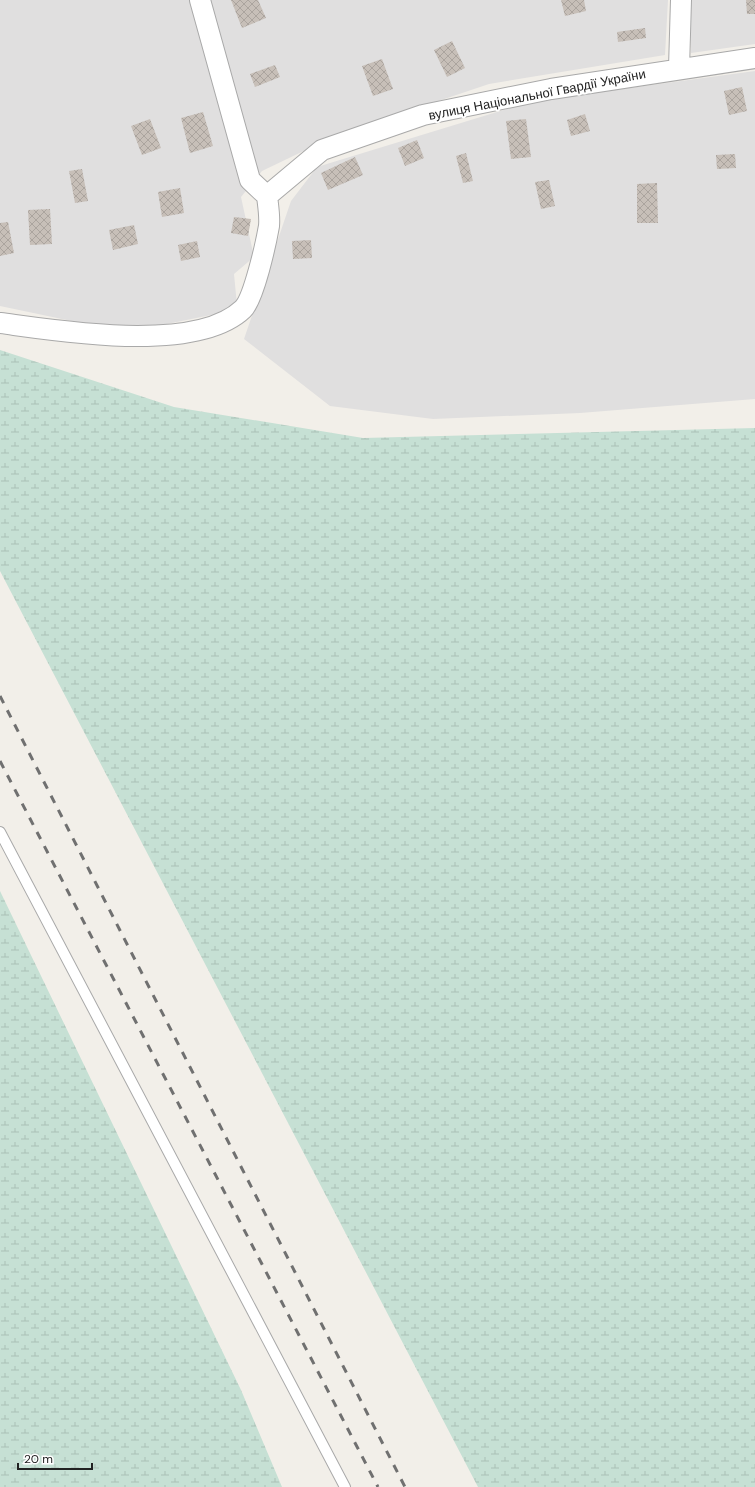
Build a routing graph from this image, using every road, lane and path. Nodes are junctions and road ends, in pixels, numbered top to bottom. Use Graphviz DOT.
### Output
graph roads {
  1 [pos="200,0"];
  2 [pos="681,0"];
  3 [pos="755,58"];
  4 [pos="679,68"];
  5 [pos="267,196"];
  6 [pos="0,323"];
  7 [pos="0,832"];
  8 [pos="345,1487"];
  1 -- 5 [label="street"];
  2 -- 4 [label="street"];
  3 -- 4 [label="street, вулиця Національної Гвардії України"];
  4 -- 5 [label="street, вулиця Національної Гвардії України"];
  5 -- 6 [label="street"];
  7 -- 8 [label="lane"];
}
